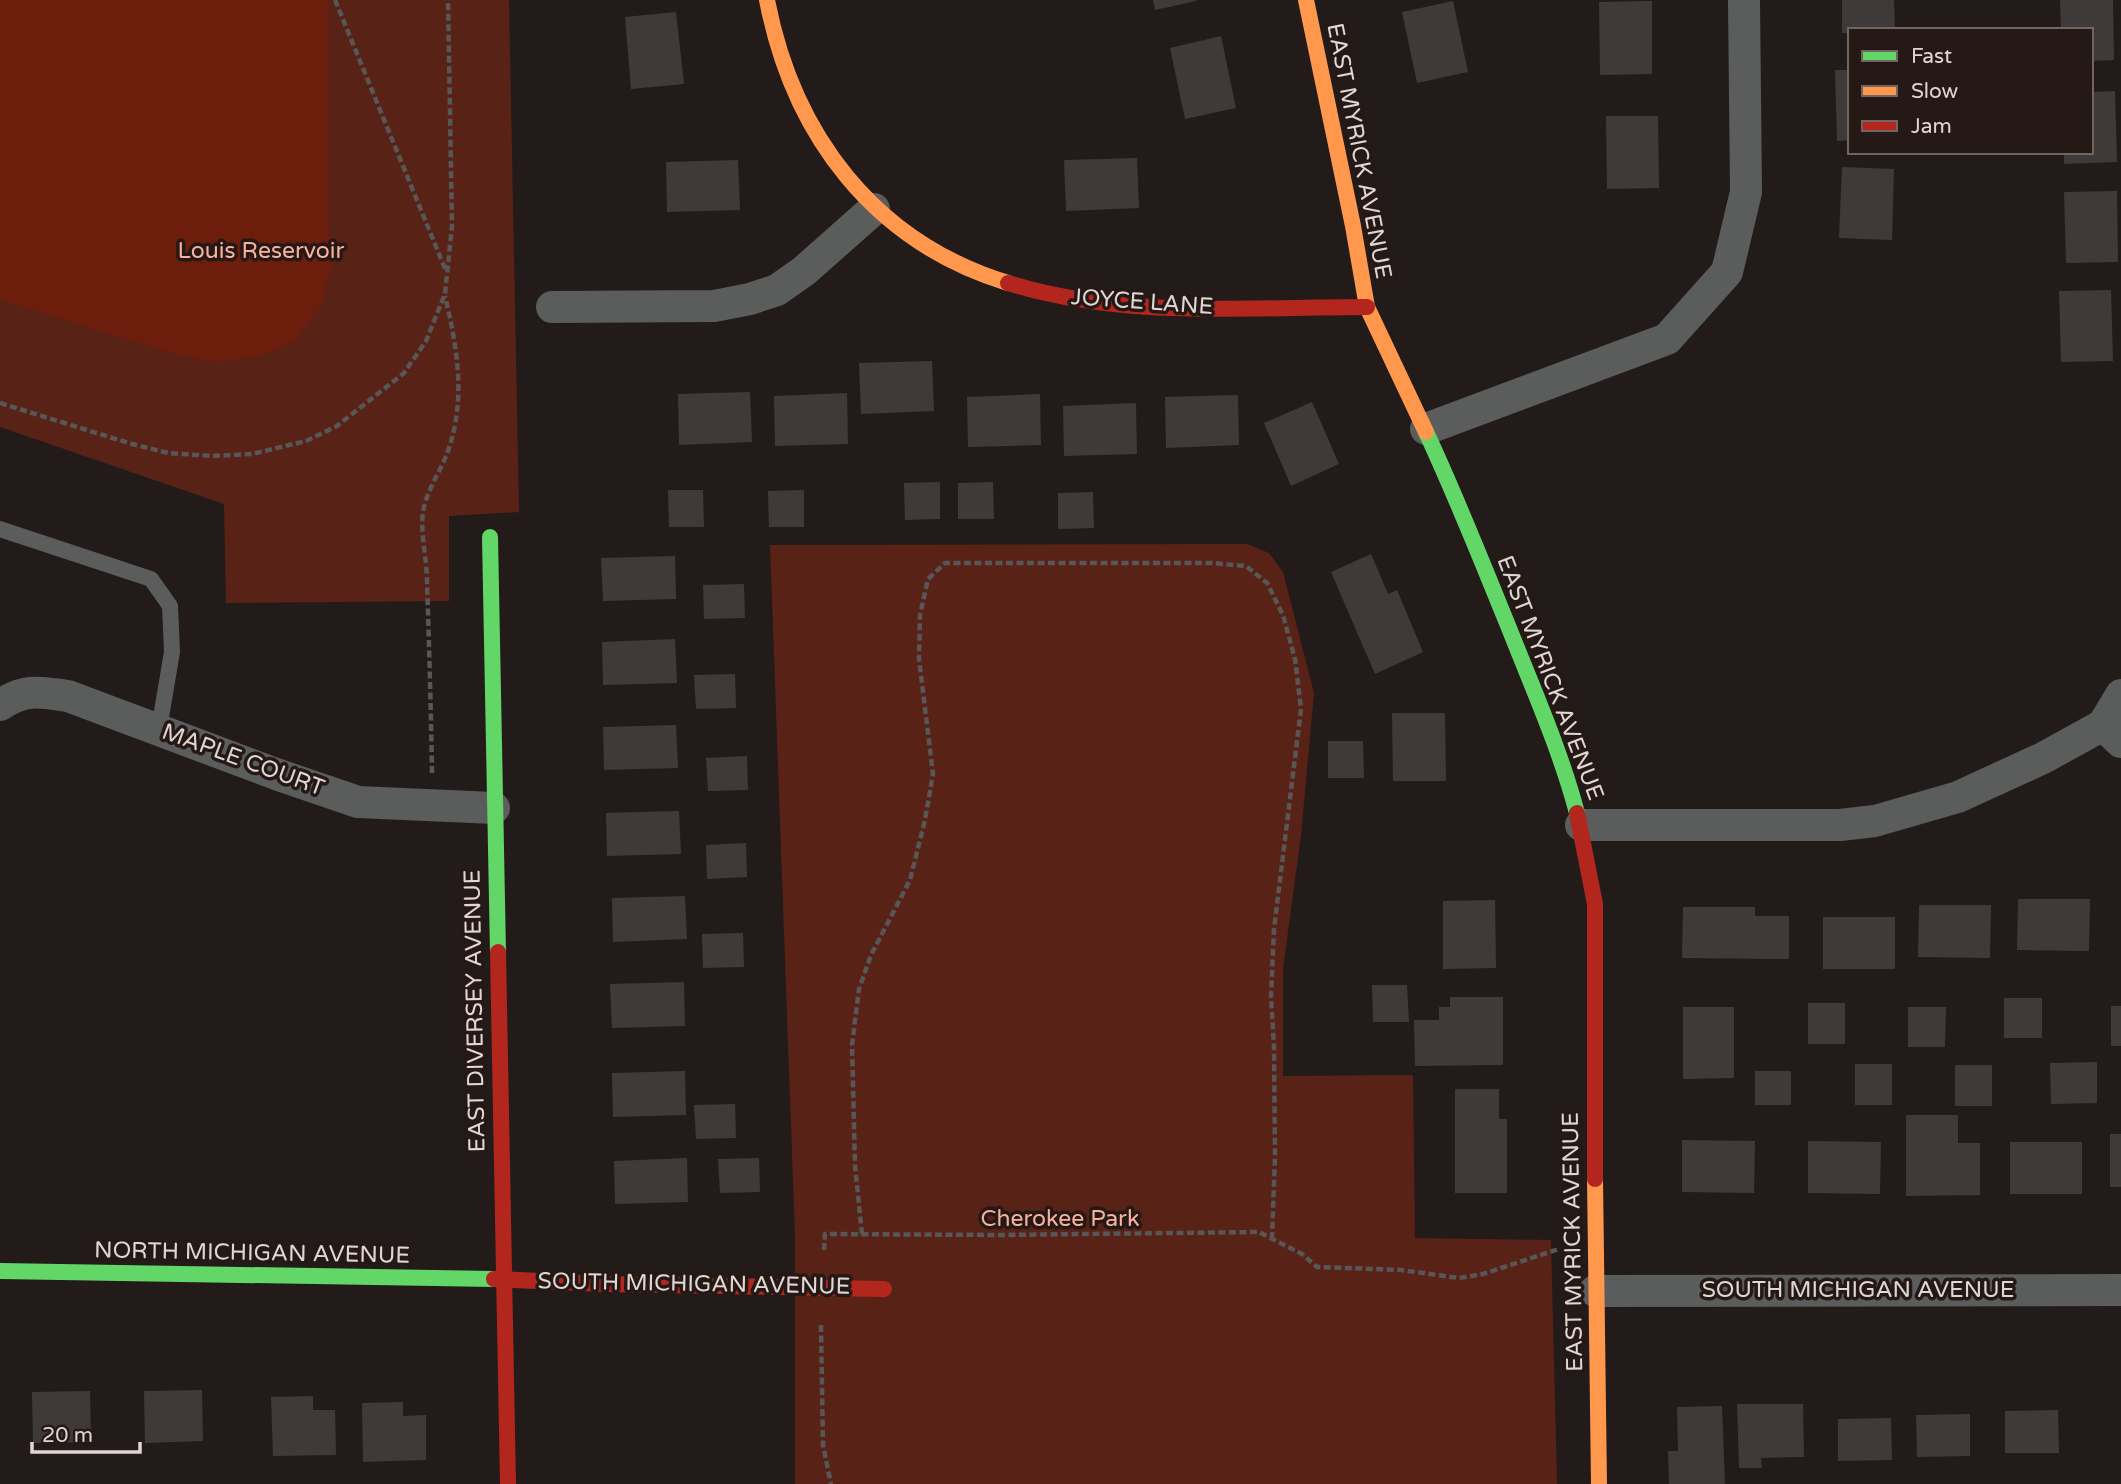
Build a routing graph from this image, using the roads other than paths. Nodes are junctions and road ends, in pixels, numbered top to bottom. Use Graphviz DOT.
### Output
graph roads {
  1 [pos="767,0"];
  2 [pos="1306,0"];
  3 [pos="1744,0"];
  4 [pos="874,209"];
  5 [pos="552,307"];
  6 [pos="1367,307"];
  7 [pos="1426,429"];
  8 [pos="0,529"];
  9 [pos="490,537"];
  10 [pos="2121,695"];
  11 [pos="0,705"];
  12 [pos="159,729"];
  13 [pos="2112,734"];
  14 [pos="494,808"];
  15 [pos="1581,825"];
  16 [pos="0,1271"];
  17 [pos="504,1279"];
  18 [pos="884,1289"];
  19 [pos="2121,1290"];
  20 [pos="1595,1291"];
  21 [pos="508,1484"];
  22 [pos="1599,1484"];
  1 -- 4 [label="street, JOYCE LANE"];
  2 -- 6 [label="street, EAST MYRICK AVENUE"];
  3 -- 7 [label="street"];
  4 -- 5 [label="street"];
  4 -- 6 [label="street, JOYCE LANE"];
  6 -- 7 [label="street, EAST MYRICK AVENUE"];
  7 -- 15 [label="street, EAST MYRICK AVENUE"];
  8 -- 12 [label="lane"];
  9 -- 14 [label="street, EAST DIVERSEY AVENUE"];
  10 -- 13 [label="street"];
  11 -- 12 [label="street, MAPLE COURT"];
  12 -- 14 [label="street, MAPLE COURT"];
  13 -- 15 [label="street"];
  14 -- 17 [label="street, EAST DIVERSEY AVENUE"];
  15 -- 20 [label="street, EAST MYRICK AVENUE"];
  16 -- 17 [label="street, NORTH MICHIGAN AVENUE"];
  17 -- 18 [label="street, SOUTH MICHIGAN AVENUE"];
  17 -- 21 [label="street, EAST DIVERSEY AVENUE"];
  19 -- 20 [label="street, SOUTH MICHIGAN AVENUE"];
  20 -- 22 [label="street, EAST MYRICK AVENUE"];
}
